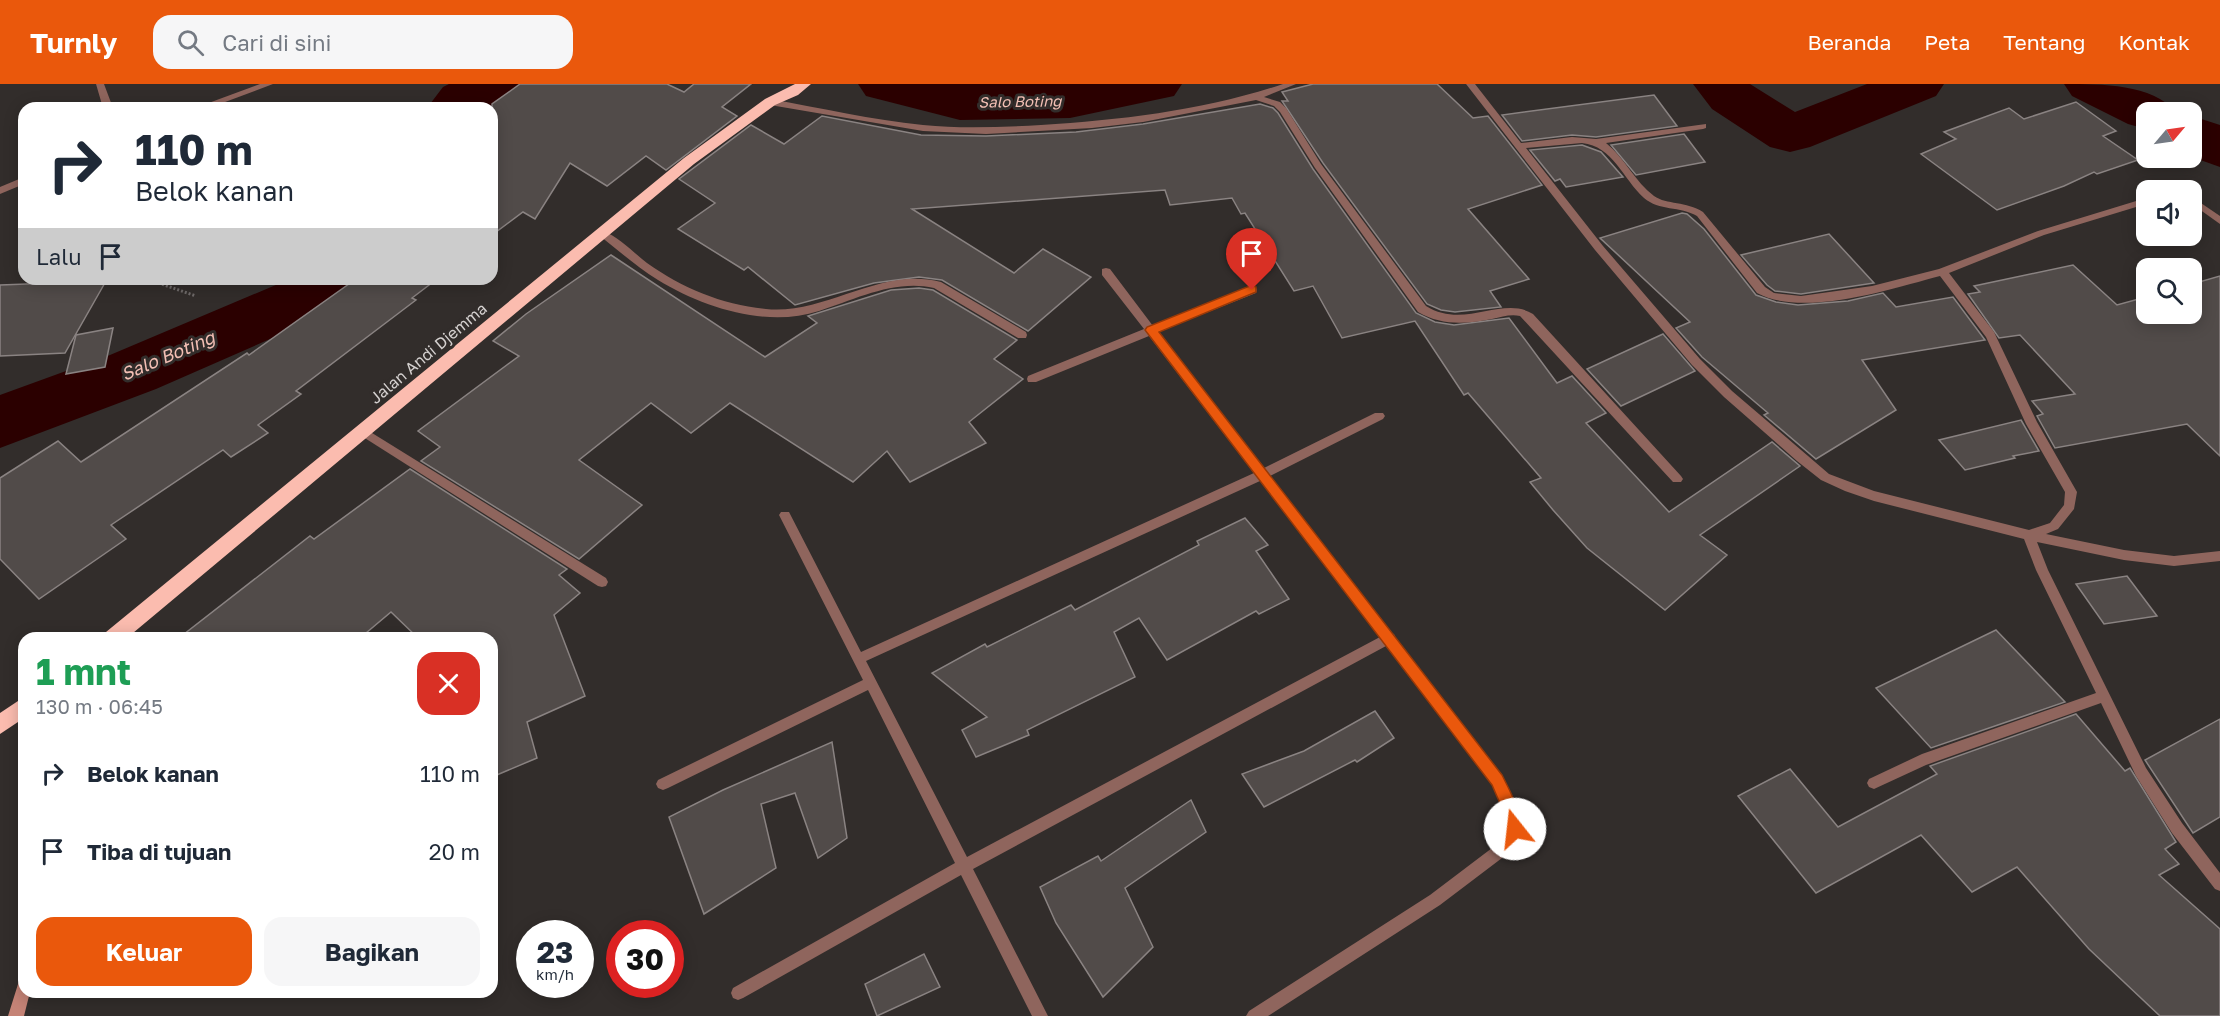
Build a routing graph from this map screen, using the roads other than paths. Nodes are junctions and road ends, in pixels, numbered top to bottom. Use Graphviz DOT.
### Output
graph roads {
  1 [pos="100,84"];
  2 [pos="269,84"];
  3 [pos="775,84"];
  4 [pos="1292,84"];
  5 [pos="1470,84"];
  6 [pos="799,88"];
  7 [pos="1256,97"];
  8 [pos="106,102"];
  9 [pos="217,102"];
  10 [pos="770,102"];
  11 [pos="1703,126"];
  12 [pos="1596,142"];
  13 [pos="1521,146"];
  14 [pos="18,183"];
  15 [pos="0,191"];
  16 [pos="2136,204"];
  17 [pos="2202,208"];
  18 [pos="2220,221"];
  19 [pos="603,234"];
  20 [pos="1941,272"];
  21 [pos="1106,273"];
  22 [pos="1252,290"];
  23 [pos="1151,330"];
  24 [pos="1022,335"];
  25 [pos="1032,378"];
  26 [pos="1379,416"];
  27 [pos="364,432"];
  28 [pos="1261,474"];
  29 [pos="1677,479"];
  30 [pos="784,515"];
  31 [pos="2029,535"];
  32 [pos="2220,556"];
  33 [pos="602,582"];
  34 [pos="120,632"];
  35 [pos="1390,638"];
  36 [pos="858,659"];
  37 [pos="870,683"];
  38 [pos="2105,696"];
  39 [pos="18,711"];
  40 [pos="0,725"];
  41 [pos="1874,783"];
  42 [pos="663,784"];
  43 [pos="964,866"];
  44 [pos="2220,884"];
  45 [pos="738,993"];
  46 [pos="21,998"];
  47 [pos="16,1016"];
  48 [pos="1040,1016"];
  49 [pos="1254,1016"];
  1 -- 8 [label="street"];
  2 -- 9 [label="street"];
  3 -- 10 [label="highway"];
  4 -- 7 [label="street"];
  5 -- 13 [label="street"];
  6 -- 10 [label="highway, Jalan Andi Djemma"];
  7 -- 10 [label="street"];
  7 -- 29 [label="street"];
  10 -- 19 [label="highway, Jalan Andi Djemma"];
  11 -- 12 [label="street"];
  12 -- 13 [label="street"];
  12 -- 20 [label="street"];
  13 -- 31 [label="street"];
  14 -- 15 [label="street"];
  16 -- 20 [label="street"];
  17 -- 18 [label="street"];
  19 -- 24 [label="street"];
  19 -- 27 [label="highway, Jalan Andi Djemma"];
  20 -- 31 [label="street"];
  21 -- 23 [label="street"];
  22 -- 23 [label="street"];
  23 -- 25 [label="street"];
  23 -- 28 [label="street"];
  26 -- 28 [label="street"];
  27 -- 33 [label="street"];
  27 -- 34 [label="highway, Jalan Andi Djemma"];
  28 -- 35 [label="street"];
  28 -- 36 [label="street"];
  30 -- 36 [label="street"];
  31 -- 32 [label="street"];
  31 -- 38 [label="street"];
  35 -- 43 [label="street"];
  35 -- 49 [label="street"];
  36 -- 37 [label="street"];
  37 -- 42 [label="street"];
  37 -- 43 [label="street"];
  38 -- 41 [label="street"];
  38 -- 44 [label="street"];
  39 -- 40 [label="highway"];
  43 -- 45 [label="street"];
  43 -- 48 [label="street"];
  46 -- 47 [label="street"];
}
